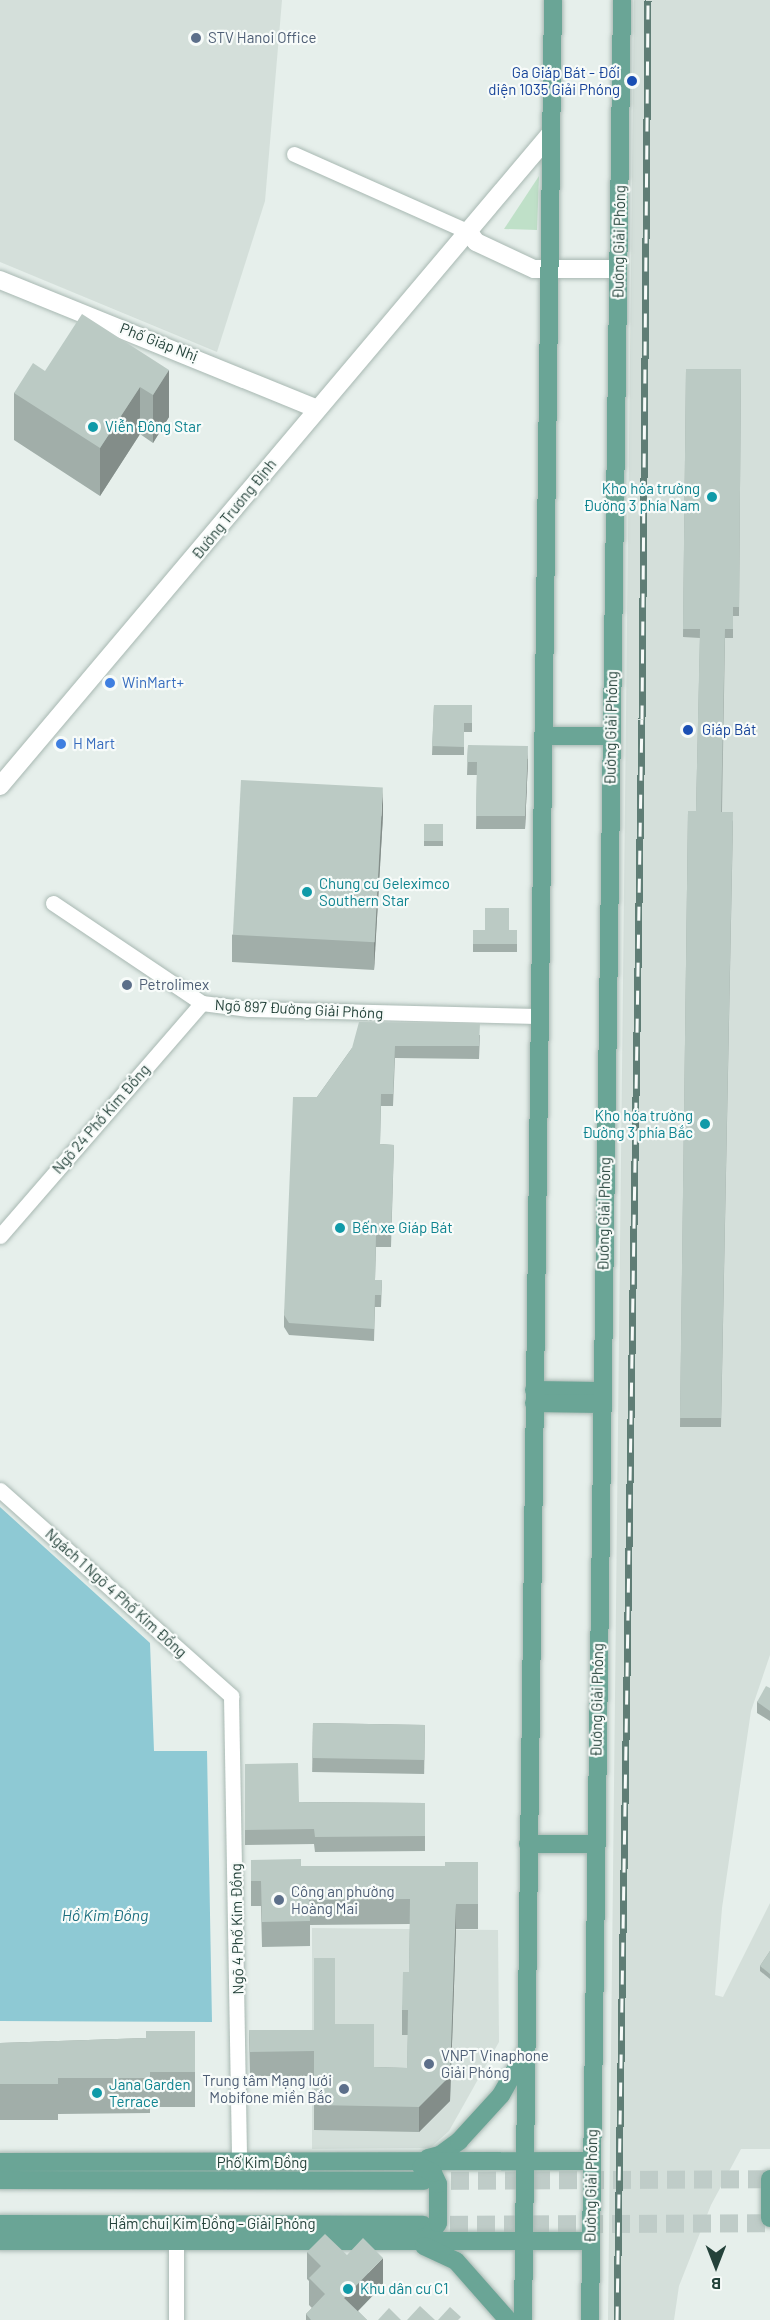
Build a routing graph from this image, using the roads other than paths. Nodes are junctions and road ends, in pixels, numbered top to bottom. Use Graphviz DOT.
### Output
graph roads {
  1 [pos="554,0"];
  2 [pos="622,0"];
  3 [pos="551,133"];
  4 [pos="294,154"];
  5 [pos="469,232"];
  6 [pos="549,268"];
  7 [pos="618,269"];
  8 [pos="0,280"];
  9 [pos="316,408"];
  10 [pos="543,736"];
  11 [pos="611,736"];
  12 [pos="0,786"];
  13 [pos="53,903"];
  14 [pos="202,1004"];
  15 [pos="539,1016"];
  16 [pos="0,1236"];
  17 [pos="534,1396"];
  18 [pos="601,1397"];
  19 [pos="0,1490"];
  20 [pos="231,1696"];
  21 [pos="528,1844"];
  22 [pos="595,1844"];
  23 [pos="526,2044"];
  24 [pos="592,2161"];
  25 [pos="0,2162"];
  26 [pos="394,2162"];
  27 [pos="525,2162"];
  28 [pos="239,2163"];
  29 [pos="770,2179"];
  30 [pos="0,2180"];
  31 [pos="424,2181"];
  32 [pos="770,2218"];
  33 [pos="0,2224"];
  34 [pos="423,2225"];
  35 [pos="0,2241"];
  36 [pos="524,2241"];
  37 [pos="590,2241"];
  38 [pos="176,2242"];
  39 [pos="395,2243"];
  40 [pos="176,2320"];
  41 [pos="508,2320"];
  42 [pos="523,2320"];
  43 [pos="590,2320"];
  1 -- 3 [label="main road"];
  2 -- 7 [label="main road, Đường Giải Phóng"];
  3 -- 5 [label="main road, Đường Trương Định"];
  3 -- 6 [label="main road"];
  4 -- 5 [label="street"];
  5 -- 6 [label="main road"];
  5 -- 9 [label="main road, Đường Trương Định"];
  6 -- 7 [label="main road"];
  6 -- 10 [label="main road"];
  7 -- 11 [label="main road, Đường Giải Phóng"];
  8 -- 9 [label="main road, Phố Giáp Nhị"];
  9 -- 12 [label="main road, Đường Trương Định"];
  10 -- 11 [label="main road"];
  10 -- 15 [label="main road"];
  11 -- 18 [label="main road, Đường Giải Phóng"];
  13 -- 14 [label="street, Ngõ 897 Đường Giải Phóng"];
  14 -- 15 [label="street, Ngõ 897 Đường Giải Phóng"];
  14 -- 16 [label="street, Ngõ 24 Phố Kim Đồng"];
  15 -- 17 [label="main road"];
  17 -- 18 [label="main road"];
  17 -- 21 [label="main road"];
  18 -- 22 [label="main road, Đường Giải Phóng"];
  19 -- 20 [label="street, Ngách 1 Ngõ 4 Phố Kim Đồng"];
  20 -- 28 [label="street, Ngõ 4 Phố Kim Đồng"];
  21 -- 22 [label="main road"];
  21 -- 23 [label="main road"];
  22 -- 24 [label="main road, Đường Giải Phóng"];
  23 -- 26 [label="main road"];
  23 -- 27 [label="main road"];
  24 -- 27 [label="main road, Phố Kim Đồng"];
  24 -- 37 [label="main road, Đường Giải Phóng"];
  25 -- 28 [label="main road, Phố Kim Đồng"];
  26 -- 27 [label="main road, Phố Kim Đồng"];
  26 -- 28 [label="main road, Phố Kim Đồng"];
  26 -- 39 [label="main road"];
  27 -- 36 [label="main road"];
  29 -- 32 [label="main road"];
  30 -- 31 [label="main road"];
  33 -- 34 [label="main road, Hầm chui Kim Đồng - Giải Phóng"];
  35 -- 38 [label="main road"];
  36 -- 37 [label="main road"];
  36 -- 39 [label="main road"];
  36 -- 42 [label="main road"];
  37 -- 43 [label="main road, Đường Giải Phóng"];
  38 -- 39 [label="main road"];
  38 -- 40 [label="street"];
  39 -- 41 [label="main road"];
}
